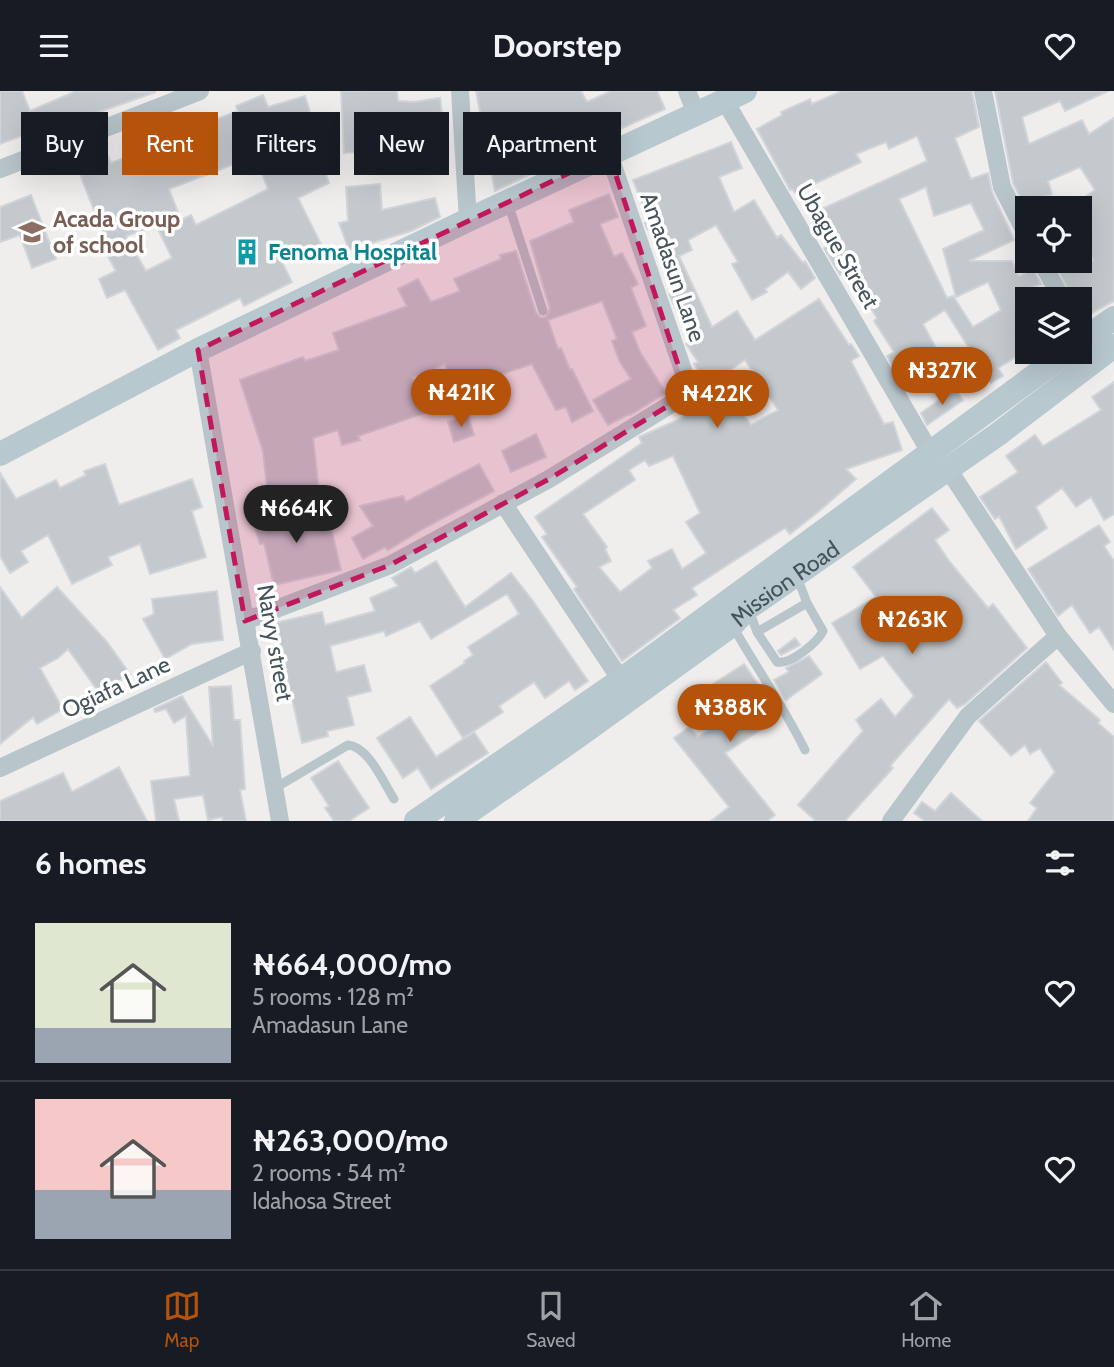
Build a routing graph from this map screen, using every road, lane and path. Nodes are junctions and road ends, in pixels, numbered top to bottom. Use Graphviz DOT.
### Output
graph roads {
  1 [pos="200,91"];
  2 [pos="460,91"];
  3 [pos="990,93"];
  4 [pos="735,96"];
  5 [pos="691,102"];
  6 [pos="621,146"];
  7 [pos="0,169"];
  8 [pos="564,175"];
  9 [pos="616,175"];
  10 [pos="508,201"];
  11 [pos="1015,212"];
  12 [pos="468,220"];
  13 [pos="543,311"];
  14 [pos="1114,318"];
  15 [pos="1092,332"];
  16 [pos="1114,346"];
  17 [pos="198,350"];
  18 [pos="1051,364"];
  19 [pos="0,454"];
  20 [pos="939,461"];
  21 [pos="503,503"];
  22 [pos="796,574"];
  23 [pos="807,603"];
  24 [pos="740,616"];
  25 [pos="245,621"];
  26 [pos="757,632"];
  27 [pos="1058,636"];
  28 [pos="252,651"];
  29 [pos="621,680"];
  30 [pos="1114,704"];
  31 [pos="805,750"];
  32 [pos="0,768"];
  33 [pos="275,788"];
  34 [pos="394,799"];
  35 [pos="467,818"];
  36 [pos="280,821"];
  37 [pos="416,821"];
  38 [pos="891,821"];
  1 -- 7 [label="street"];
  2 -- 12 [label="street"];
  3 -- 11 [label="street"];
  4 -- 5 [label="street"];
  4 -- 20 [label="street, Ubague Street"];
  5 -- 6 [label="street"];
  8 -- 10 [label="street"];
  9 -- 21 [label="street, Amadasun Lane"];
  10 -- 12 [label="street"];
  10 -- 13 [label="lane"];
  12 -- 17 [label="street"];
  14 -- 15 [label="street, Mission Road"];
  16 -- 20 [label="street, Mission Road"];
  17 -- 19 [label="street"];
  17 -- 25 [label="street, Narvy street"];
  18 -- 20 [label="street, Mission Road"];
  20 -- 22 [label="street, Mission Road"];
  20 -- 27 [label="street, Ubague Street"];
  20 -- 29 [label="street, Mission Road"];
  21 -- 25 [label="street, Amadasun Lane"];
  21 -- 29 [label="street"];
  22 -- 23 [label="lane"];
  22 -- 24 [label="street, Mission Road"];
  23 -- 26 [label="lane"];
  23 -- 26 [label="lane"];
  24 -- 26 [label="lane"];
  24 -- 31 [label="lane"];
  24 -- 35 [label="street, Mission Road"];
  25 -- 28 [label="street, Narvy street"];
  27 -- 30 [label="street, Ubague Street"];
  27 -- 38 [label="street"];
  28 -- 32 [label="street, Ogiafa Lane"];
  28 -- 33 [label="street, Narvy street"];
  29 -- 37 [label="street, Mission Road"];
  33 -- 34 [label="lane"];
  33 -- 36 [label="street, Narvy street"];
}
